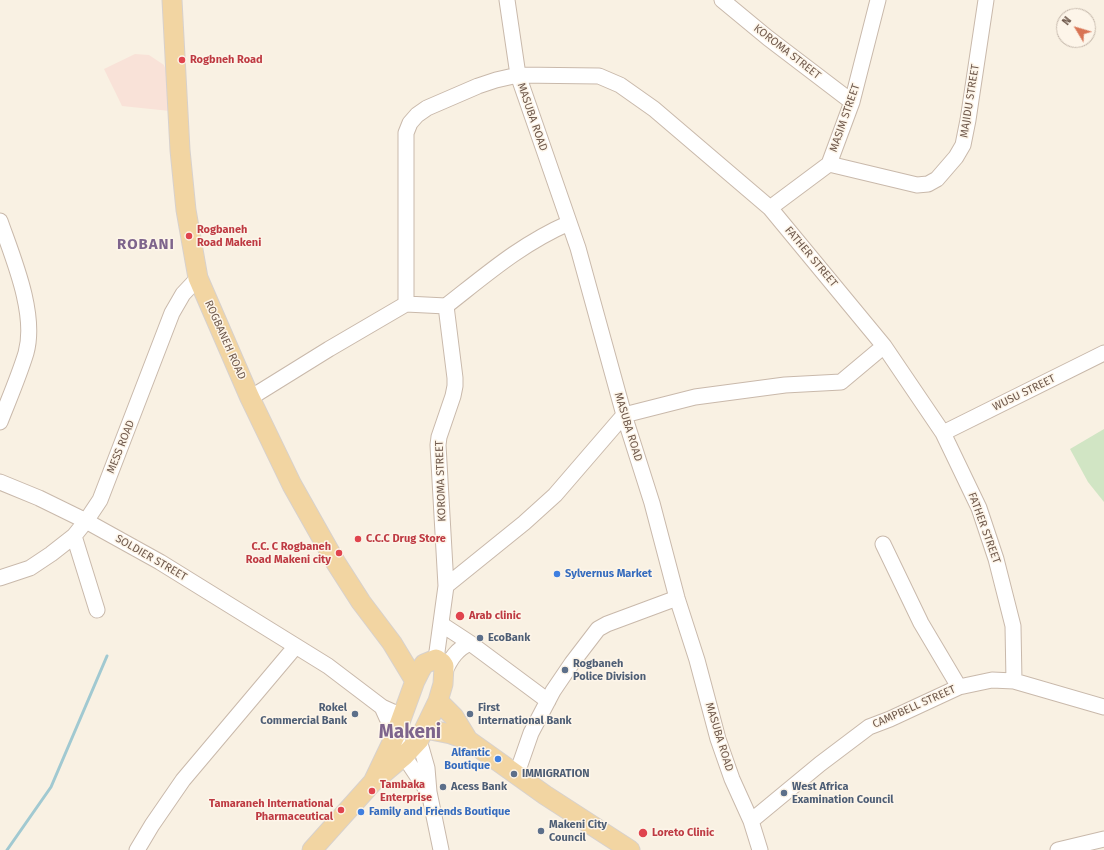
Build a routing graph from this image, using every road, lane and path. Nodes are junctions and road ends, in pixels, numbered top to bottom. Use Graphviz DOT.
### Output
graph roads {
  1 [pos="172,0"];
  2 [pos="507,0"];
  3 [pos="722,0"];
  4 [pos="878,0"];
  5 [pos="986,0"];
  6 [pos="518,75"];
  7 [pos="852,102"];
  8 [pos="830,164"];
  9 [pos="770,208"];
  10 [pos="0,221"];
  11 [pos="569,223"];
  12 [pos="198,278"];
  13 [pos="406,304"];
  14 [pos="446,306"];
  15 [pos="884,346"];
  16 [pos="1104,353"];
  17 [pos="250,398"];
  18 [pos="624,415"];
  19 [pos="0,422"];
  20 [pos="943,433"];
  21 [pos="0,482"];
  22 [pos="86,521"];
  23 [pos="74,536"];
  24 [pos="883,544"];
  25 [pos="0,578"];
  26 [pos="446,586"];
  27 [pos="677,598"];
  28 [pos="97,610"];
  29 [pos="441,624"];
  30 [pos="392,643"];
  31 [pos="470,643"];
  32 [pos="296,646"];
  33 [pos="436,664"];
  34 [pos="415,681"];
  35 [pos="1014,681"];
  36 [pos="959,687"];
  37 [pos="548,700"];
  38 [pos="438,701"];
  39 [pos="382,707"];
  40 [pos="1104,707"];
  41 [pos="402,716"];
  42 [pos="422,734"];
  43 [pos="394,736"];
  44 [pos="468,740"];
  45 [pos="404,756"];
  46 [pos="516,776"];
  47 [pos="373,782"];
  48 [pos="429,792"];
  49 [pos="752,821"];
  50 [pos="1104,839"];
  51 [pos="137,850"];
  52 [pos="312,850"];
  53 [pos="441,850"];
  54 [pos="630,850"];
  55 [pos="760,850"];
  56 [pos="1058,850"];
  1 -- 12 [label="main road, ROGBANEH ROAD"];
  2 -- 6 [label="street, MASUBA ROAD"];
  3 -- 7 [label="street, KOROMA STREET"];
  4 -- 7 [label="street, MASIM STREET"];
  5 -- 8 [label="street, MAJIDU STREET"];
  6 -- 9 [label="street, FATHER STREET"];
  6 -- 11 [label="street, MASUBA ROAD"];
  6 -- 13 [label="street, FATHER STREET"];
  7 -- 8 [label="street, MASIM STREET"];
  8 -- 9 [label="street, MASIM STREET"];
  9 -- 15 [label="street, FATHER STREET"];
  10 -- 19 [label="street"];
  11 -- 14 [label="street"];
  11 -- 18 [label="street, MASUBA ROAD"];
  12 -- 17 [label="main road, ROGBANEH ROAD"];
  12 -- 22 [label="street, MESS ROAD"];
  13 -- 14 [label="street"];
  13 -- 17 [label="street"];
  14 -- 26 [label="street, KOROMA STREET"];
  15 -- 18 [label="street"];
  15 -- 20 [label="street, FATHER STREET"];
  16 -- 20 [label="street, WUSU STREET"];
  17 -- 30 [label="main road, ROGBANEH ROAD"];
  18 -- 26 [label="street"];
  18 -- 27 [label="street, MASUBA ROAD"];
  20 -- 35 [label="street, FATHER STREET"];
  21 -- 22 [label="street, SOLDIER STREET"];
  22 -- 23 [label="street, MESS ROAD"];
  22 -- 32 [label="street, SOLDIER STREET"];
  23 -- 25 [label="street, MESS ROAD"];
  23 -- 28 [label="street"];
  24 -- 36 [label="street"];
  26 -- 29 [label="street, KOROMA STREET"];
  27 -- 37 [label="street"];
  27 -- 49 [label="street, MASUBA ROAD"];
  29 -- 31 [label="street"];
  29 -- 33 [label="street, KOROMA STREET"];
  30 -- 33 [label="main road"];
  30 -- 34 [label="main road, ROGBANEH ROAD"];
  31 -- 33 [label="street"];
  31 -- 37 [label="street"];
  32 -- 39 [label="street, SOLDIER STREET"];
  32 -- 51 [label="street"];
  33 -- 34 [label="main road"];
  33 -- 38 [label="main road"];
  34 -- 41 [label="main road"];
  35 -- 36 [label="street, CAMPBELL STREET"];
  35 -- 40 [label="street, CAMPBELL STREET"];
  36 -- 49 [label="street, CAMPBELL STREET"];
  37 -- 46 [label="street"];
  38 -- 42 [label="main road"];
  38 -- 44 [label="main road"];
  39 -- 41 [label="street, SOLDIER STREET"];
  39 -- 43 [label="street"];
  41 -- 43 [label="main road"];
  42 -- 44 [label="main road"];
  42 -- 45 [label="main road"];
  42 -- 48 [label="street"];
  43 -- 45 [label="street"];
  43 -- 47 [label="main road"];
  44 -- 46 [label="main road"];
  45 -- 47 [label="main road"];
  45 -- 48 [label="street"];
  46 -- 54 [label="main road"];
  47 -- 52 [label="main road"];
  48 -- 53 [label="street"];
  49 -- 55 [label="street, MASUBA ROAD"];
  50 -- 56 [label="street"];
}
